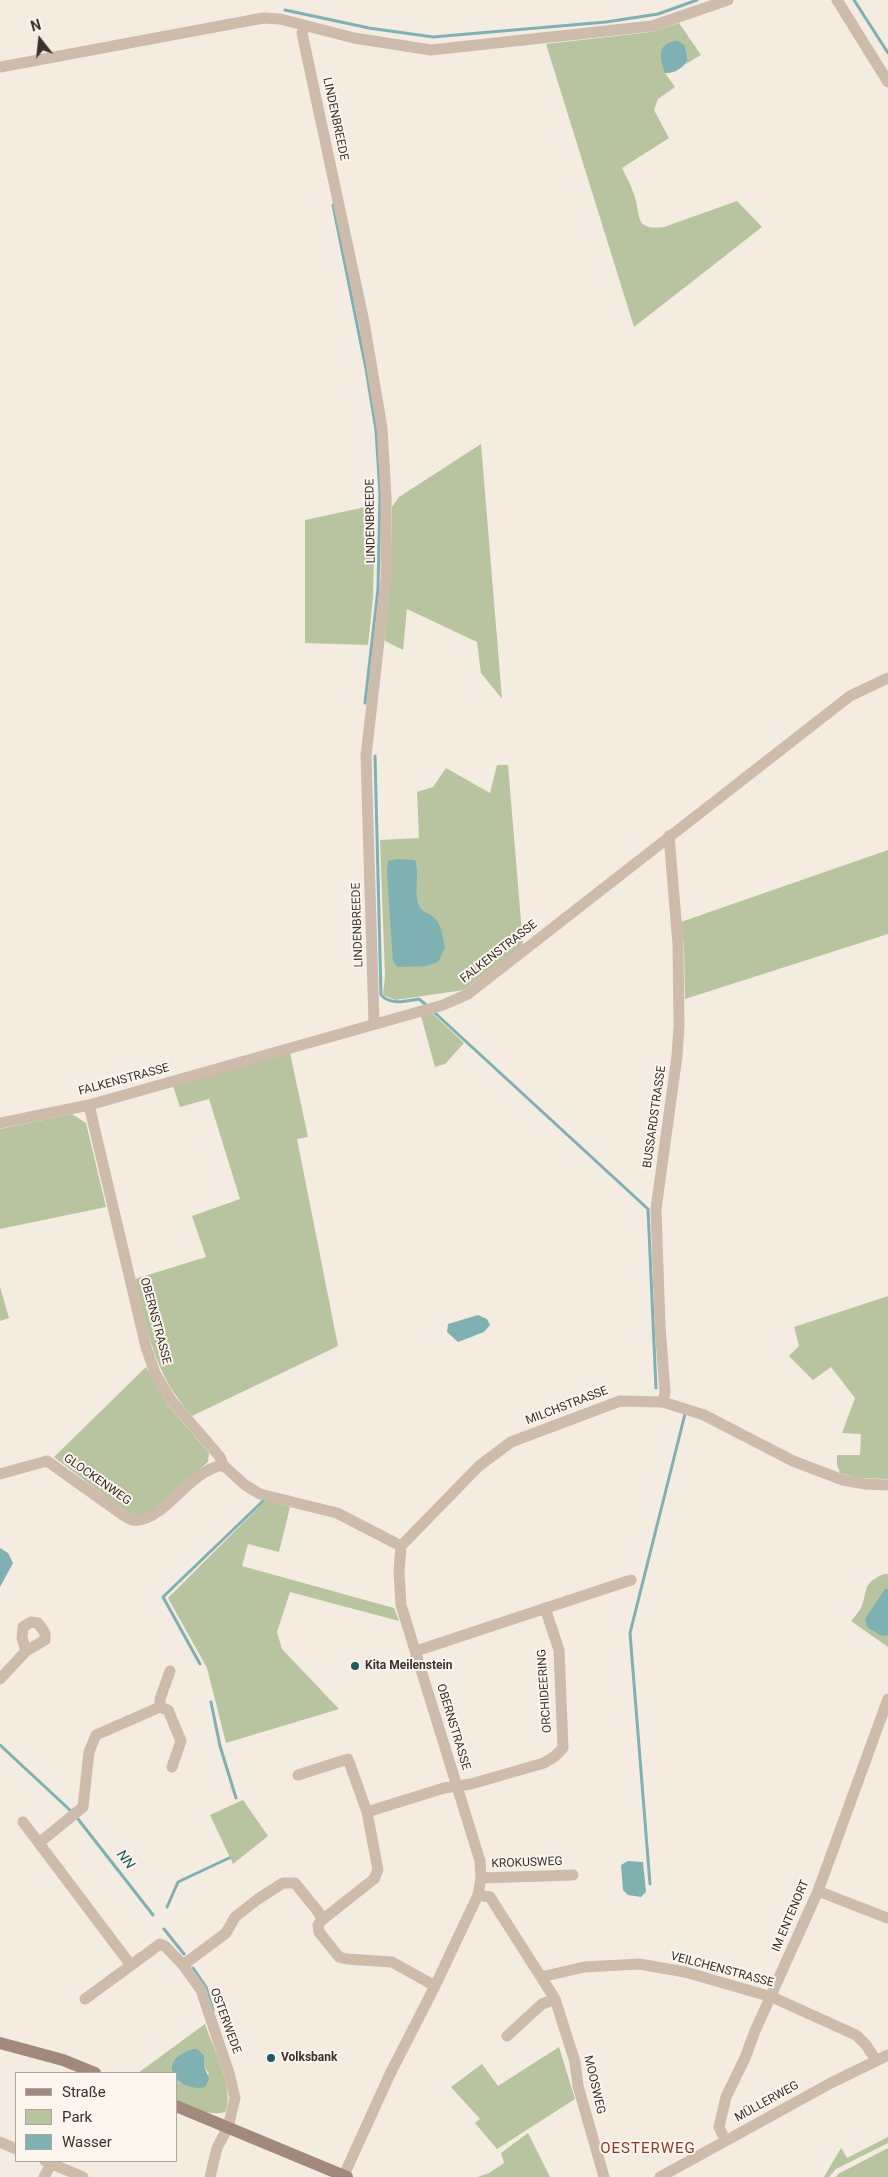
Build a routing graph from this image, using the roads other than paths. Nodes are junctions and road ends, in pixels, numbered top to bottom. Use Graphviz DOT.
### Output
graph roads {
  1 [pos="728,0"];
  2 [pos="837,0"];
  3 [pos="305,26"];
  4 [pos="0,68"];
  5 [pos="888,82"];
  6 [pos="888,678"];
  7 [pos="669,836"];
  8 [pos="374,1023"];
  9 [pos="89,1105"];
  10 [pos="0,1123"];
  11 [pos="663,1402"];
  12 [pos="223,1465"];
  13 [pos="0,1474"];
  14 [pos="888,1485"];
  15 [pos="402,1546"];
  16 [pos="632,1580"];
  17 [pos="546,1608"];
  18 [pos="26,1651"];
  19 [pos="416,1651"];
  20 [pos="170,1671"];
  21 [pos="0,1679"];
  22 [pos="888,1699"];
  23 [pos="160,1707"];
  24 [pos="172,1767"];
  25 [pos="298,1775"];
  26 [pos="457,1787"];
  27 [pos="367,1812"];
  28 [pos="23,1822"];
  29 [pos="39,1843"];
  30 [pos="573,1875"];
  31 [pos="481,1878"];
  32 [pos="818,1890"];
  33 [pos="478,1895"];
  34 [pos="888,1918"];
  35 [pos="322,1920"];
  36 [pos="130,1964"];
  37 [pos="183,1965"];
  38 [pos="541,1976"];
  39 [pos="435,1986"];
  40 [pos="772,1997"];
  41 [pos="85,1999"];
  42 [pos="555,1999"];
  43 [pos="507,2036"];
  44 [pos="0,2043"];
  45 [pos="888,2055"];
  46 [pos="876,2060"];
  47 [pos="93,2072"];
  48 [pos="178,2107"];
  49 [pos="228,2127"];
  50 [pos="725,2140"];
  51 [pos="0,2142"];
  52 [pos="15,2149"];
  53 [pos="48,2162"];
  54 [pos="346,2176"];
  55 [pos="44,2177"];
  56 [pos="84,2177"];
  57 [pos="210,2177"];
  58 [pos="604,2177"];
  59 [pos="660,2177"];
  1 -- 3 [label="street"];
  2 -- 5 [label="street"];
  3 -- 4 [label="street"];
  3 -- 8 [label="street, LINDENBREEDE"];
  6 -- 7 [label="street, FALKENSTRASSE"];
  7 -- 8 [label="street, FALKENSTRASSE"];
  7 -- 11 [label="street, BUSSARDSTRASSE"];
  8 -- 9 [label="street, FALKENSTRASSE"];
  9 -- 10 [label="street, FALKENSTRASSE"];
  9 -- 12 [label="street, OBERNSTRASSE"];
  11 -- 14 [label="street, MILCHSTRASSE"];
  11 -- 15 [label="street, MILCHSTRASSE"];
  12 -- 13 [label="street, GLOCKENWEG"];
  12 -- 15 [label="street, OBERNSTRASSE"];
  15 -- 19 [label="street, OBERNSTRASSE"];
  16 -- 17 [label="street"];
  17 -- 19 [label="street"];
  17 -- 26 [label="street, ORCHIDEERING"];
  18 -- 21 [label="street"];
  19 -- 26 [label="street, OBERNSTRASSE"];
  20 -- 23 [label="street"];
  22 -- 32 [label="street, IM ENTENORT"];
  23 -- 24 [label="street"];
  23 -- 29 [label="street"];
  25 -- 27 [label="street"];
  26 -- 27 [label="street"];
  26 -- 31 [label="street, OBERNSTRASSE"];
  27 -- 35 [label="street"];
  28 -- 29 [label="street"];
  29 -- 36 [label="street"];
  30 -- 31 [label="street, KROKUSWEG"];
  31 -- 33 [label="street, OBERNSTRASSE"];
  32 -- 34 [label="street"];
  32 -- 40 [label="street, IM ENTENORT"];
  33 -- 38 [label="street, MOOSWEG"];
  33 -- 39 [label="street, OBERNSTRASSE"];
  35 -- 37 [label="street"];
  35 -- 39 [label="street"];
  36 -- 37 [label="street, OSTERWEDE"];
  36 -- 41 [label="street, OSTERWEDE"];
  37 -- 49 [label="street, OSTERWEDE"];
  38 -- 40 [label="street, VEILCHENSTRASSE"];
  38 -- 42 [label="street, MOOSWEG"];
  39 -- 54 [label="street, OBERNSTRASSE"];
  40 -- 46 [label="street, VEILCHENSTRASSE"];
  40 -- 50 [label="street, IM ENTENORT"];
  42 -- 43 [label="street"];
  42 -- 58 [label="street, MOOSWEG"];
  44 -- 47 [label="main road"];
  45 -- 46 [label="street, MÜLLERWEG"];
  46 -- 50 [label="street, MÜLLERWEG"];
  48 -- 49 [label="main road"];
  49 -- 54 [label="main road"];
  49 -- 57 [label="street, OSTERWEDE"];
  50 -- 59 [label="street, MÜLLERWEG"];
  51 -- 52 [label="street"];
  53 -- 55 [label="street"];
  53 -- 56 [label="street"];
}
